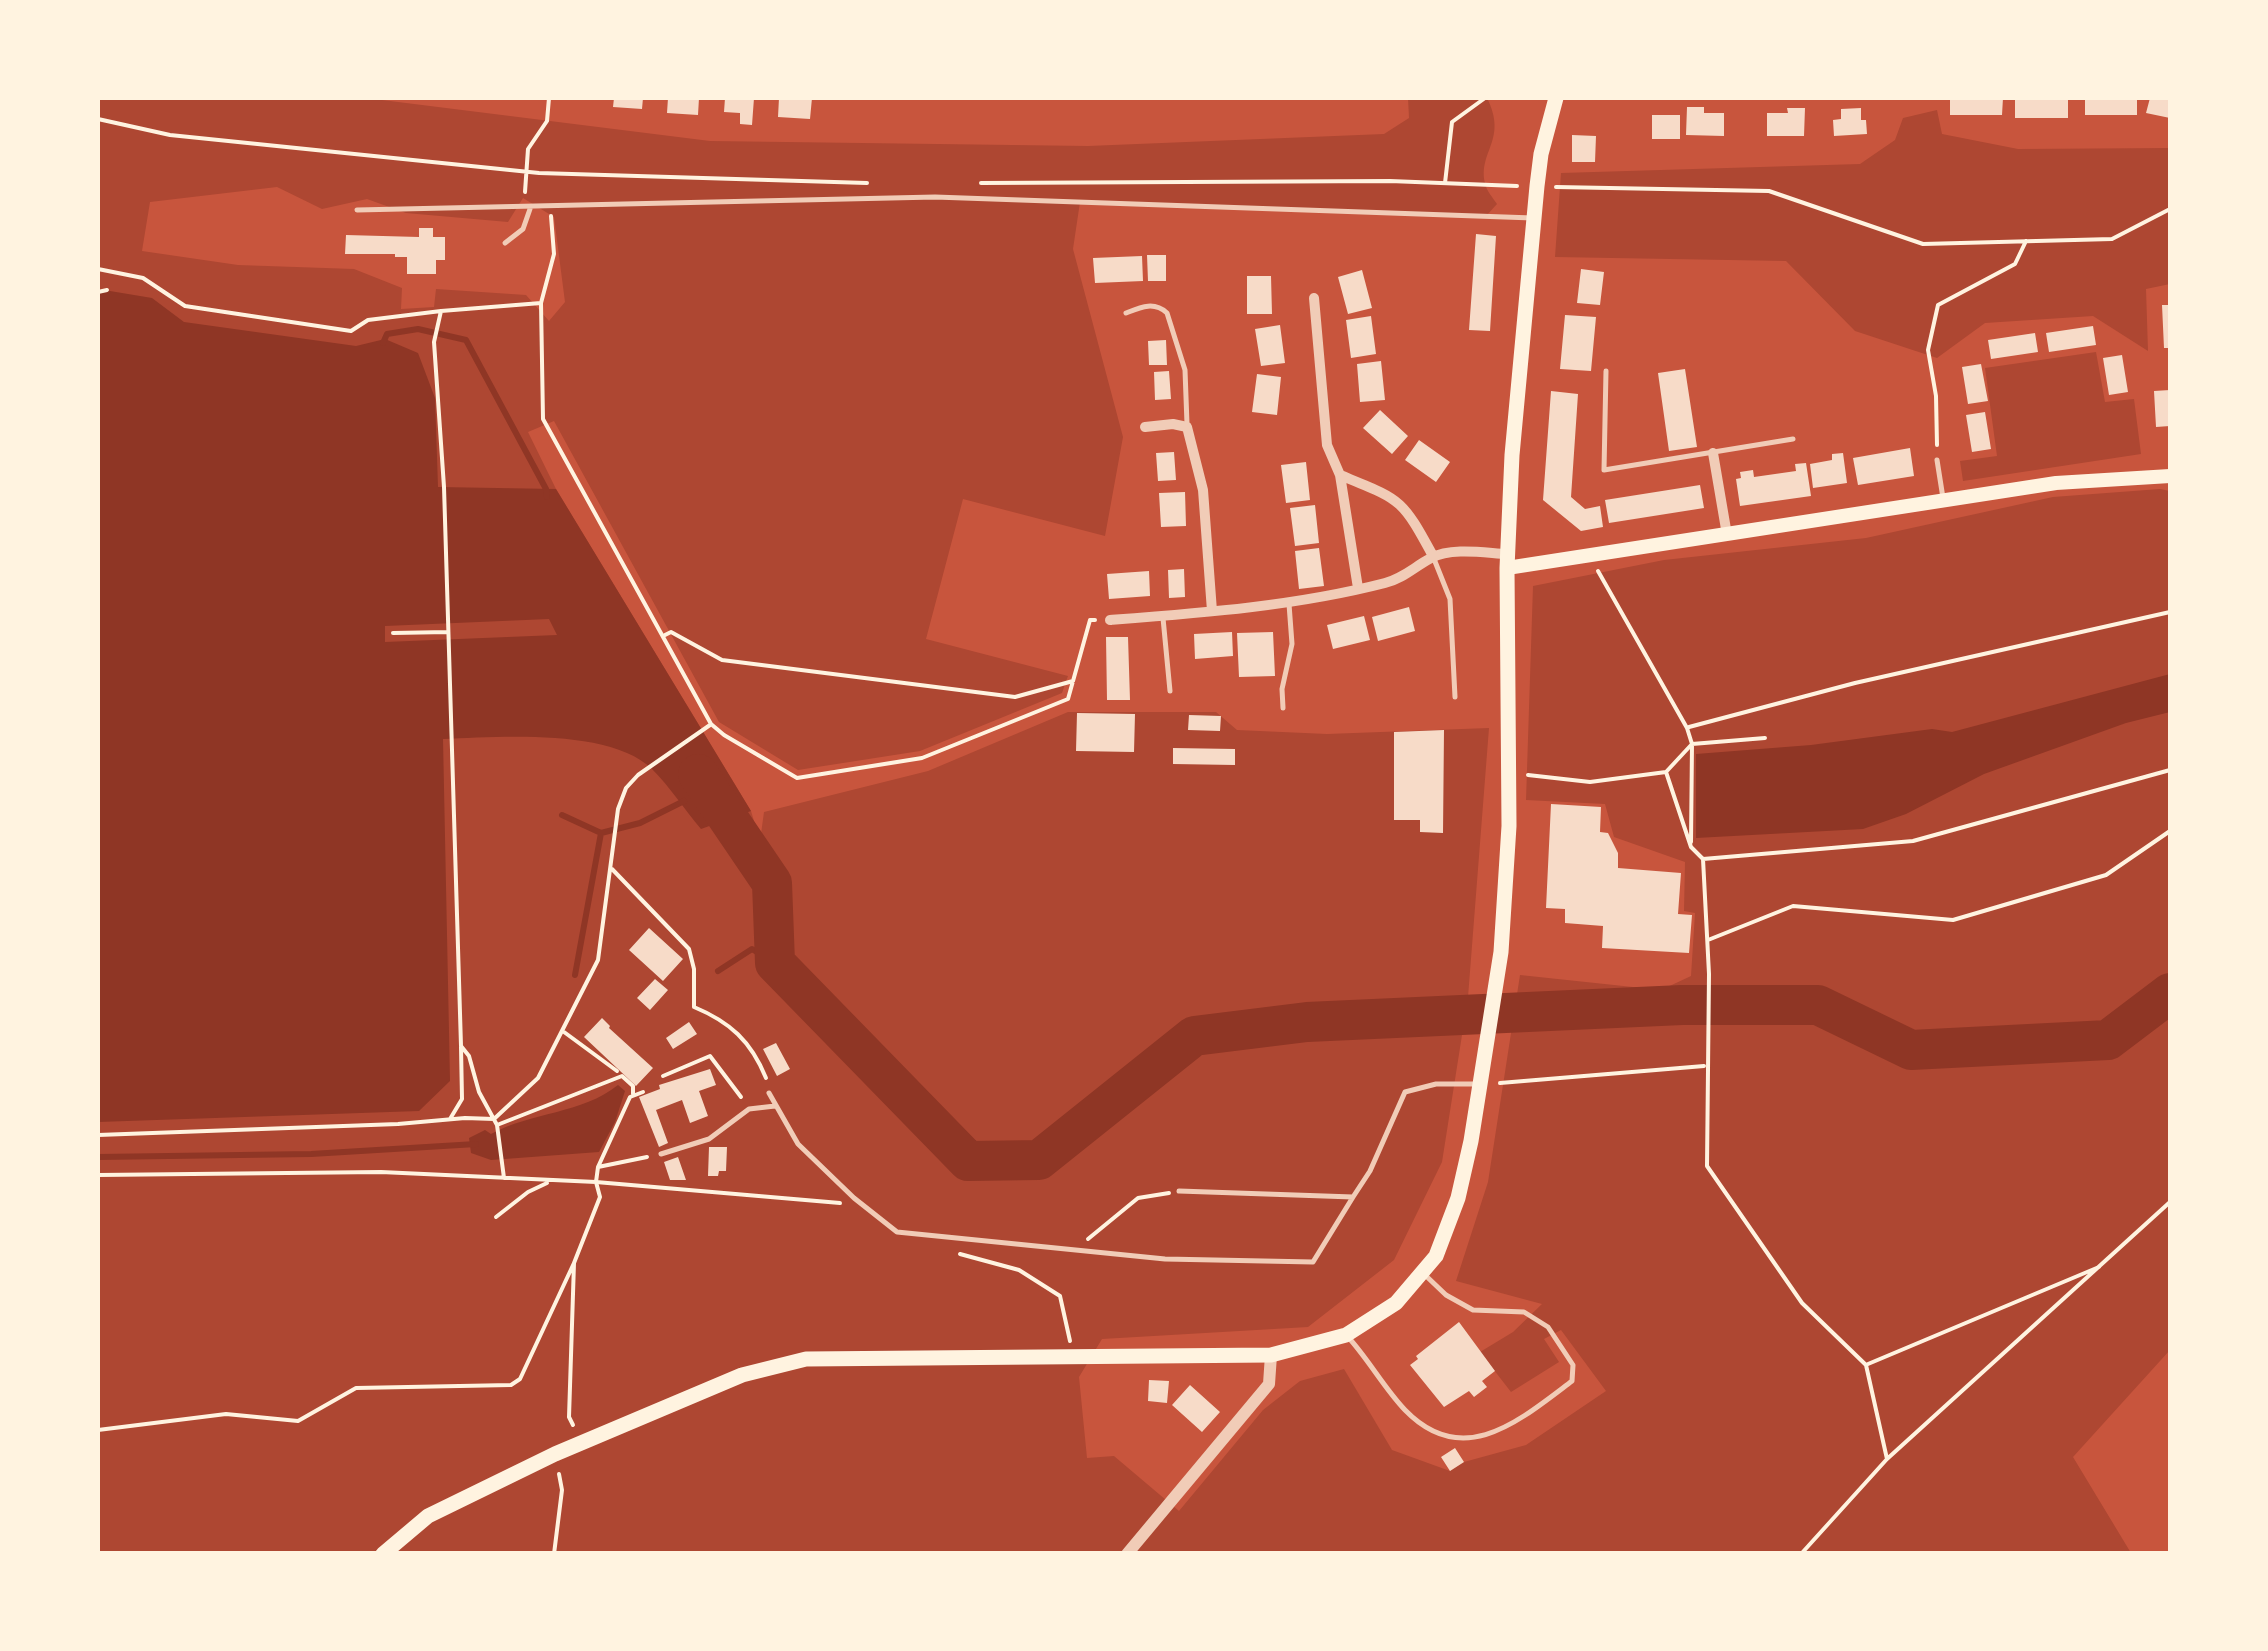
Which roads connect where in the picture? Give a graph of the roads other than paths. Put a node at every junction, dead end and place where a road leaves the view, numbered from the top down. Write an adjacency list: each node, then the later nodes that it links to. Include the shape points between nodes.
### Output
1 (1556, 98): 4 (highway)
2 (530, 209): 3 (lane); 4 (lane, via 935,197); 5 (lane, via 523,228)
3 (356, 210)
4 (1534, 218): 19 (highway)
5 (505, 243)
6 (1314, 298): 14 (street, via 1327,446)
7 (1126, 313): 10 (lane, via 1144,306 1167,313 1185,370)
8 (1606, 371): 12 (lane, via 1604,470)
9 (1145, 427): 10 (street)
10 (1187, 427): 22 (street, via 1203,490)
11 (1793, 440): 12 (lane)
12 (1713, 453): 17 (street)
13 (1937, 460): 16 (lane)
14 (1340, 475): 18 (street, via 1387,492 1404,506); 20 (street)
15 (2170, 476): 16 (main road, via 2056,483)
16 (1944, 501): 17 (main road)
17 (1727, 535): 19 (main road)
18 (1433, 556): 19 (street); 20 (street, via 1409,576); 26 (lane, via 1450,600)
19 (1507, 561): 28 (highway, via 1509,826 1501,952)
20 (1358, 588): 21 (street)
21 (1289, 601): 22 (street); 27 (lane, via 1292,644)
22 (1212, 612): 23 (street)
23 (1162, 615): 24 (street); 25 (lane)
24 (1110, 620)
25 (1170, 691)
26 (1455, 697)
27 (1283, 708)
28 (1480, 1084): 33 (lane, via 1405,1092); 34 (highway, via 1458,1198)
29 (768, 1093): 30 (lane)
30 (776, 1106): 31 (lane, via 749,1109 709,1139); 33 (lane, via 798,1144 897,1232 1165,1259 1312,1262)
31 (661, 1154)
32 (1179, 1191): 33 (lane)
33 (1353, 1197)
34 (1423, 1274): 35 (highway, via 1396,1303); 35 (lane, via 1473,1310 1524,1312 1548,1327 1573,1365 1572,1381 1496,1433 1448,1439 1402,1408)
35 (1346, 1335): 36 (highway)
36 (1271, 1355): 37 (highway, via 806,1359 742,1375 580,1442 428,1516); 38 (street, via 1268,1384)
37 (383, 1554)
38 (1127, 1554)

